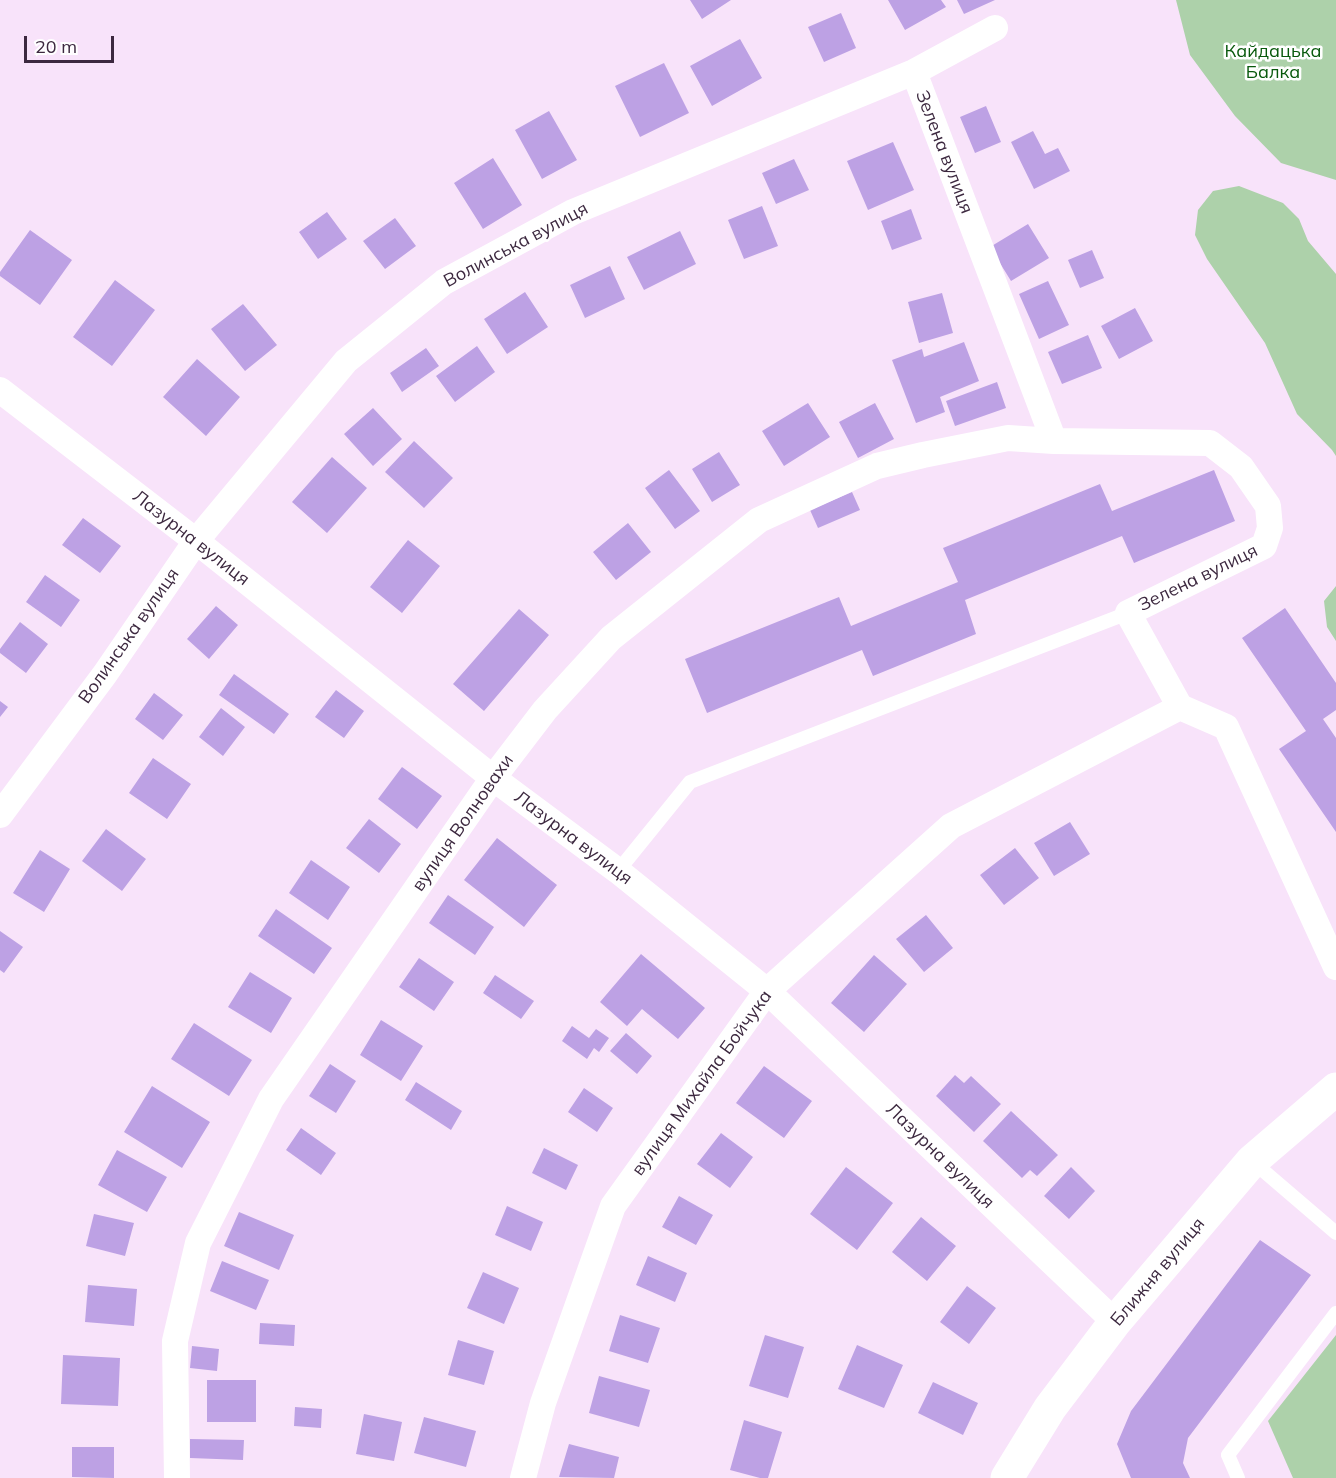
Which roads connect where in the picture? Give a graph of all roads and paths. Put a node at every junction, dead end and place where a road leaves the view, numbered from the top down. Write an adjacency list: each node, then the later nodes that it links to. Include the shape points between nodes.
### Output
1 (995, 28): 2 (street, Волинська вулиця)
2 (914, 72): 4 (street, Зелена вулиця); 5 (street, Волинська вулиця, via 573,212 444,282 346,361)
3 (0, 390): 5 (street, Лазурна вулиця)
4 (1054, 441): 6 (street, Зелена вулиця, via 1210,443 1241,467 1268,506 1270,528 1264,546); 8 (street, вулиця Волновахи, via 1008,438 877,466 759,520 611,638 545,710)
5 (196, 541): 8 (street, Лазурна вулиця); 9 (street, Волинська вулиця, via 105,674)
6 (1128, 613): 7 (street, Зелена вулиця); 10 (lane, via 690,782)
7 (1180, 707): 11 (street, via 1226,727); 12 (street, вулиця Михайла Бойчука, via 951,826)
8 (493, 778): 10 (street, Лазурна вулиця); 18 (street, вулиця Волновахи, via 271,1099 198,1243 175,1341)
9 (0, 815)
10 (618, 872): 12 (street, Лазурна вулиця)
11 (1336, 967)
12 (766, 991): 17 (street, Лазурна вулиця); 19 (street, вулиця Михайла Бойчука, via 613,1206 543,1403)
13 (1336, 1089): 14 (street, Ближня вулиця)
14 (1252, 1161): 15 (lane); 17 (street, Ближня вулиця)
15 (1336, 1233)
16 (1336, 1314): 21 (lane, via 1228,1455)
17 (1115, 1322): 20 (street, Ближня вулиця, via 1050,1408)
18 (177, 1478)
19 (522, 1478)
20 (1007, 1478)
21 (1238, 1478)

